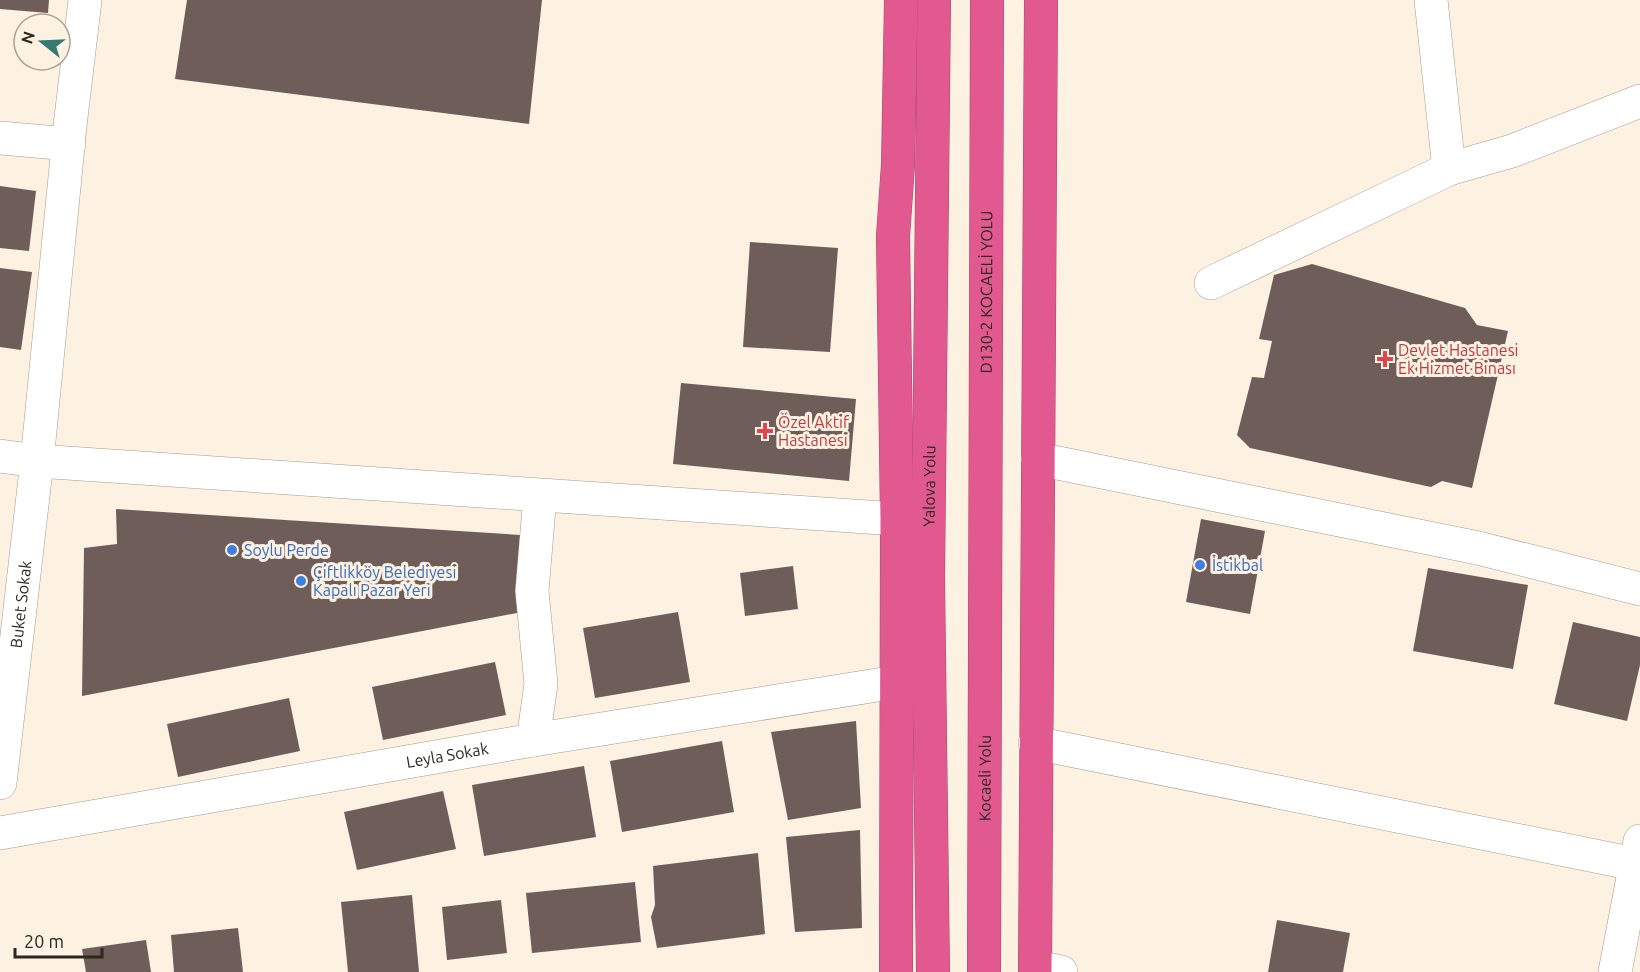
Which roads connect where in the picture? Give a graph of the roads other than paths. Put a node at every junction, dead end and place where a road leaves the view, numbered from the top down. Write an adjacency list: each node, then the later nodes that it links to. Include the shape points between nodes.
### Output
1 (85, 0): 9 (street, Buket Sokak)
2 (901, 0): 16 (highway, via 893,236)
3 (934, 0): 27 (highway, Yalova Yolu, via 928,579)
4 (987, 0): 17 (highway, D130-2 KOCAELİ YOLU)
5 (1041, 0): 13 (highway)
6 (1431, 0): 10 (street)
7 (1640, 101): 10 (street, via 1512,151)
8 (0, 138): 9 (street)
9 (69, 144): 14 (street, Buket Sokak)
10 (1449, 169): 11 (street)
11 (1211, 283)
12 (0, 456): 14 (street)
13 (1038, 459): 18 (street, via 1478,548); 21 (highway)
14 (37, 461): 15 (street); 22 (street, Buket Sokak)
15 (540, 496): 16 (street); 20 (street, via 532,591 541,684)
16 (897, 519): 19 (highway)
17 (986, 584): 28 (highway, Kocaeli̇ Yolu)
18 (1640, 589)
19 (896, 682): 20 (street, Leyla Sokak); 26 (highway)
20 (533, 740): 23 (street, Leyla Sokak)
21 (1035, 743): 24 (street); 25 (highway)
22 (0, 783)
23 (0, 833)
24 (1638, 857): 29 (street)
25 (1044, 970)
26 (896, 972)
27 (933, 972)
28 (984, 972)
29 (1615, 972)

